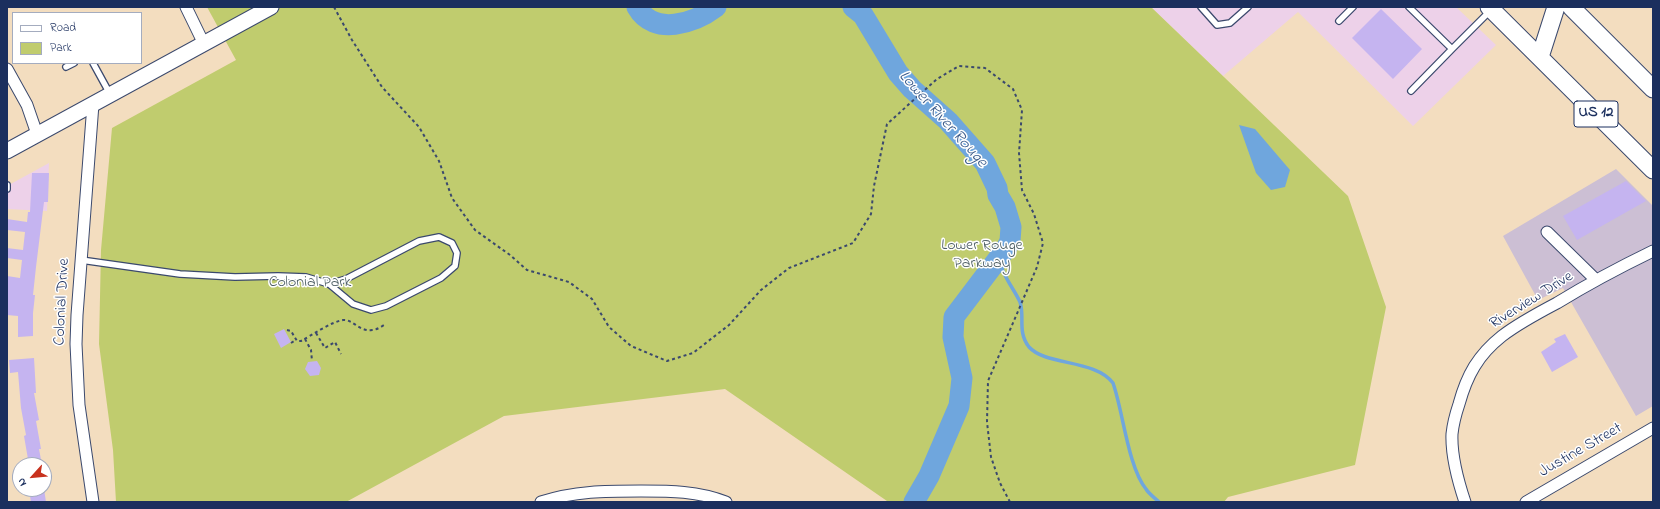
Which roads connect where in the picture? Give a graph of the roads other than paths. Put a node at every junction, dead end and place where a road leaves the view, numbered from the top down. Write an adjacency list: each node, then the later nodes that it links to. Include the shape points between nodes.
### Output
1 (186, 7): 11 (street)
2 (271, 7): 11 (main road)
3 (1201, 7): 7 (lane, via 1217,25 1230,23)
4 (1353, 7): 10 (lane)
5 (1409, 7): 12 (lane)
6 (1556, 7): 13 (main road)
7 (1246, 8)
8 (1490, 8): 12 (lane); 13 (main road, US 12)
9 (1577, 11): 18 (main road)
10 (1339, 21)
11 (204, 44): 20 (main road)
12 (1452, 49): 19 (lane)
13 (1540, 57): 24 (main road, US 12)
14 (72, 64): 16 (lane)
15 (94, 64): 20 (lane)
16 (66, 67)
17 (7, 69): 22 (street, via 27,105)
18 (1653, 89)
19 (1411, 91)
20 (110, 94): 21 (main road)
21 (93, 104): 22 (main road); 29 (street, Colonial Drive)
22 (37, 134): 23 (main road)
23 (7, 151)
24 (1653, 170)
25 (7, 185): 26 (lane)
26 (7, 189)
27 (1547, 232): 30 (street)
28 (1653, 251): 30 (street, Riverview Drive)
29 (81, 260): 31 (lane, via 180,274 306,277); 34 (street, Colonial Drive, via 77,315 77,373)
30 (1596, 280): 38 (street, Riverview Drive, via 1501,337 1474,366 1465,382 1452,433 1454,463)
31 (329, 284): 31 (lane, via 353,304 371,310 386,306 441,278 454,266 457,253 452,243 439,237 419,241 346,279)
32 (1653, 428): 39 (street, Justine Street)
33 (626, 491): 35 (street, via 577,492); 36 (street); 37 (street, via 690,492)
34 (93, 502)
35 (541, 502)
36 (623, 502)
37 (726, 502)
38 (1465, 502)
39 (1526, 502)

